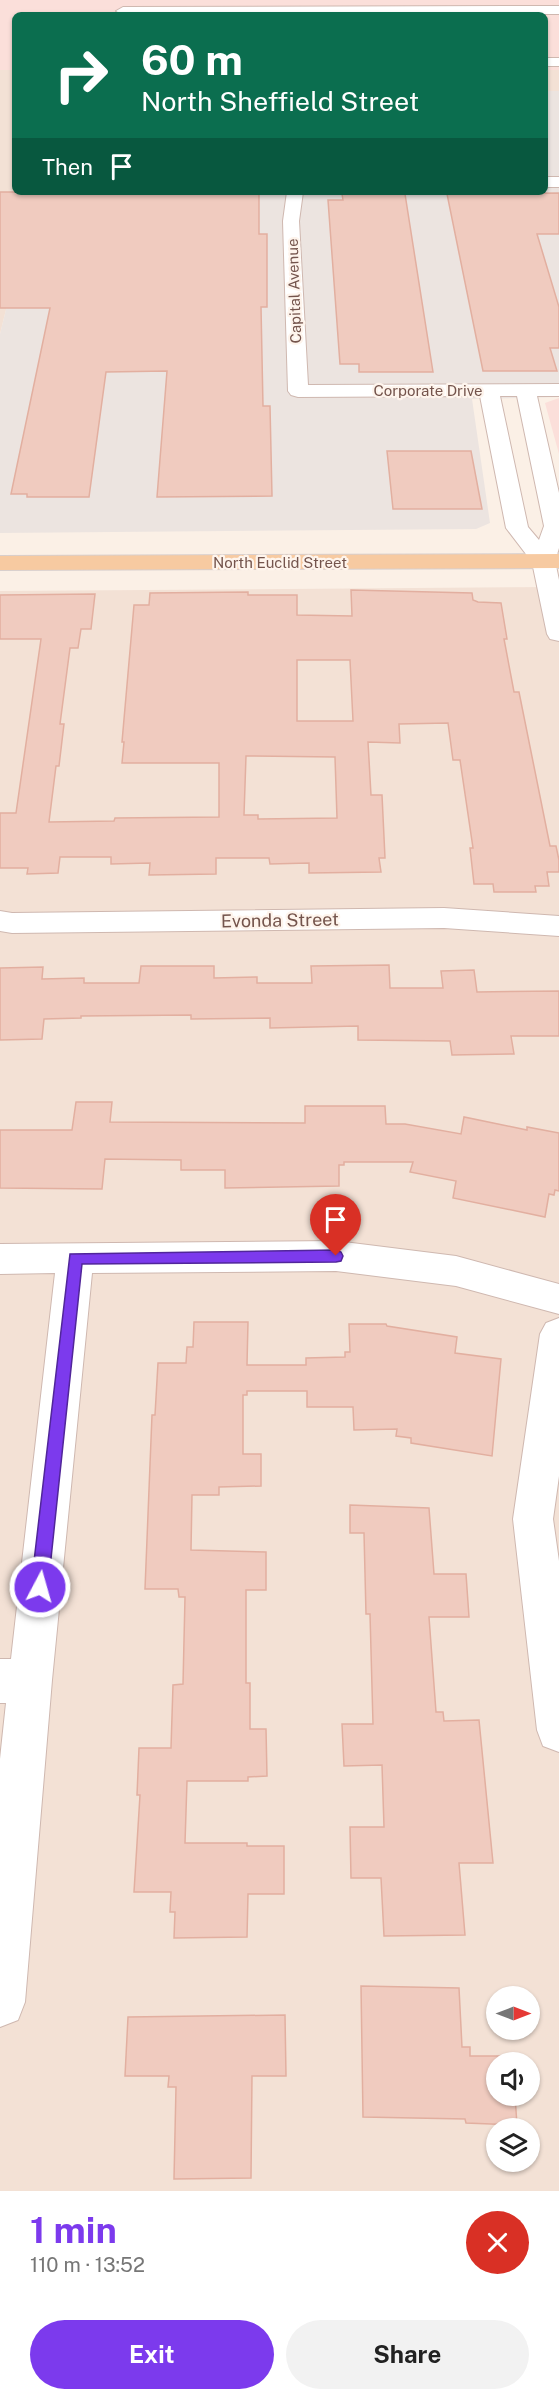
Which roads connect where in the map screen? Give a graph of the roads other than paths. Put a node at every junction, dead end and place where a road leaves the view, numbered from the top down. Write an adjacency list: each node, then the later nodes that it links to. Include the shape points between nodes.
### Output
1 (123, 9): 2 (street)
2 (559, 10)
3 (295, 195): 7 (street, Capital Avenue, via 291,221)
4 (489, 390): 5 (street, Corporate Drive); 7 (street, Corporate Drive); 8 (street, via 517,528)
5 (526, 390): 6 (street, Corporate Drive); 8 (street, via 555,526)
6 (559, 390)
7 (298, 391)
8 (551, 561): 9 (main road, North Euclid Street); 10 (street)
9 (0, 564)
10 (559, 634)
11 (0, 921): 12 (street, Evonda Street, via 444,918)
12 (559, 926)
13 (75, 1258): 14 (street); 15 (street, via 336,1256 456,1271); 17 (street)
14 (0, 1259)
15 (559, 1299)
16 (559, 1334): 18 (street, via 533,1519)
17 (15, 1681): 19 (street)
18 (559, 1730)
19 (0, 2002)

